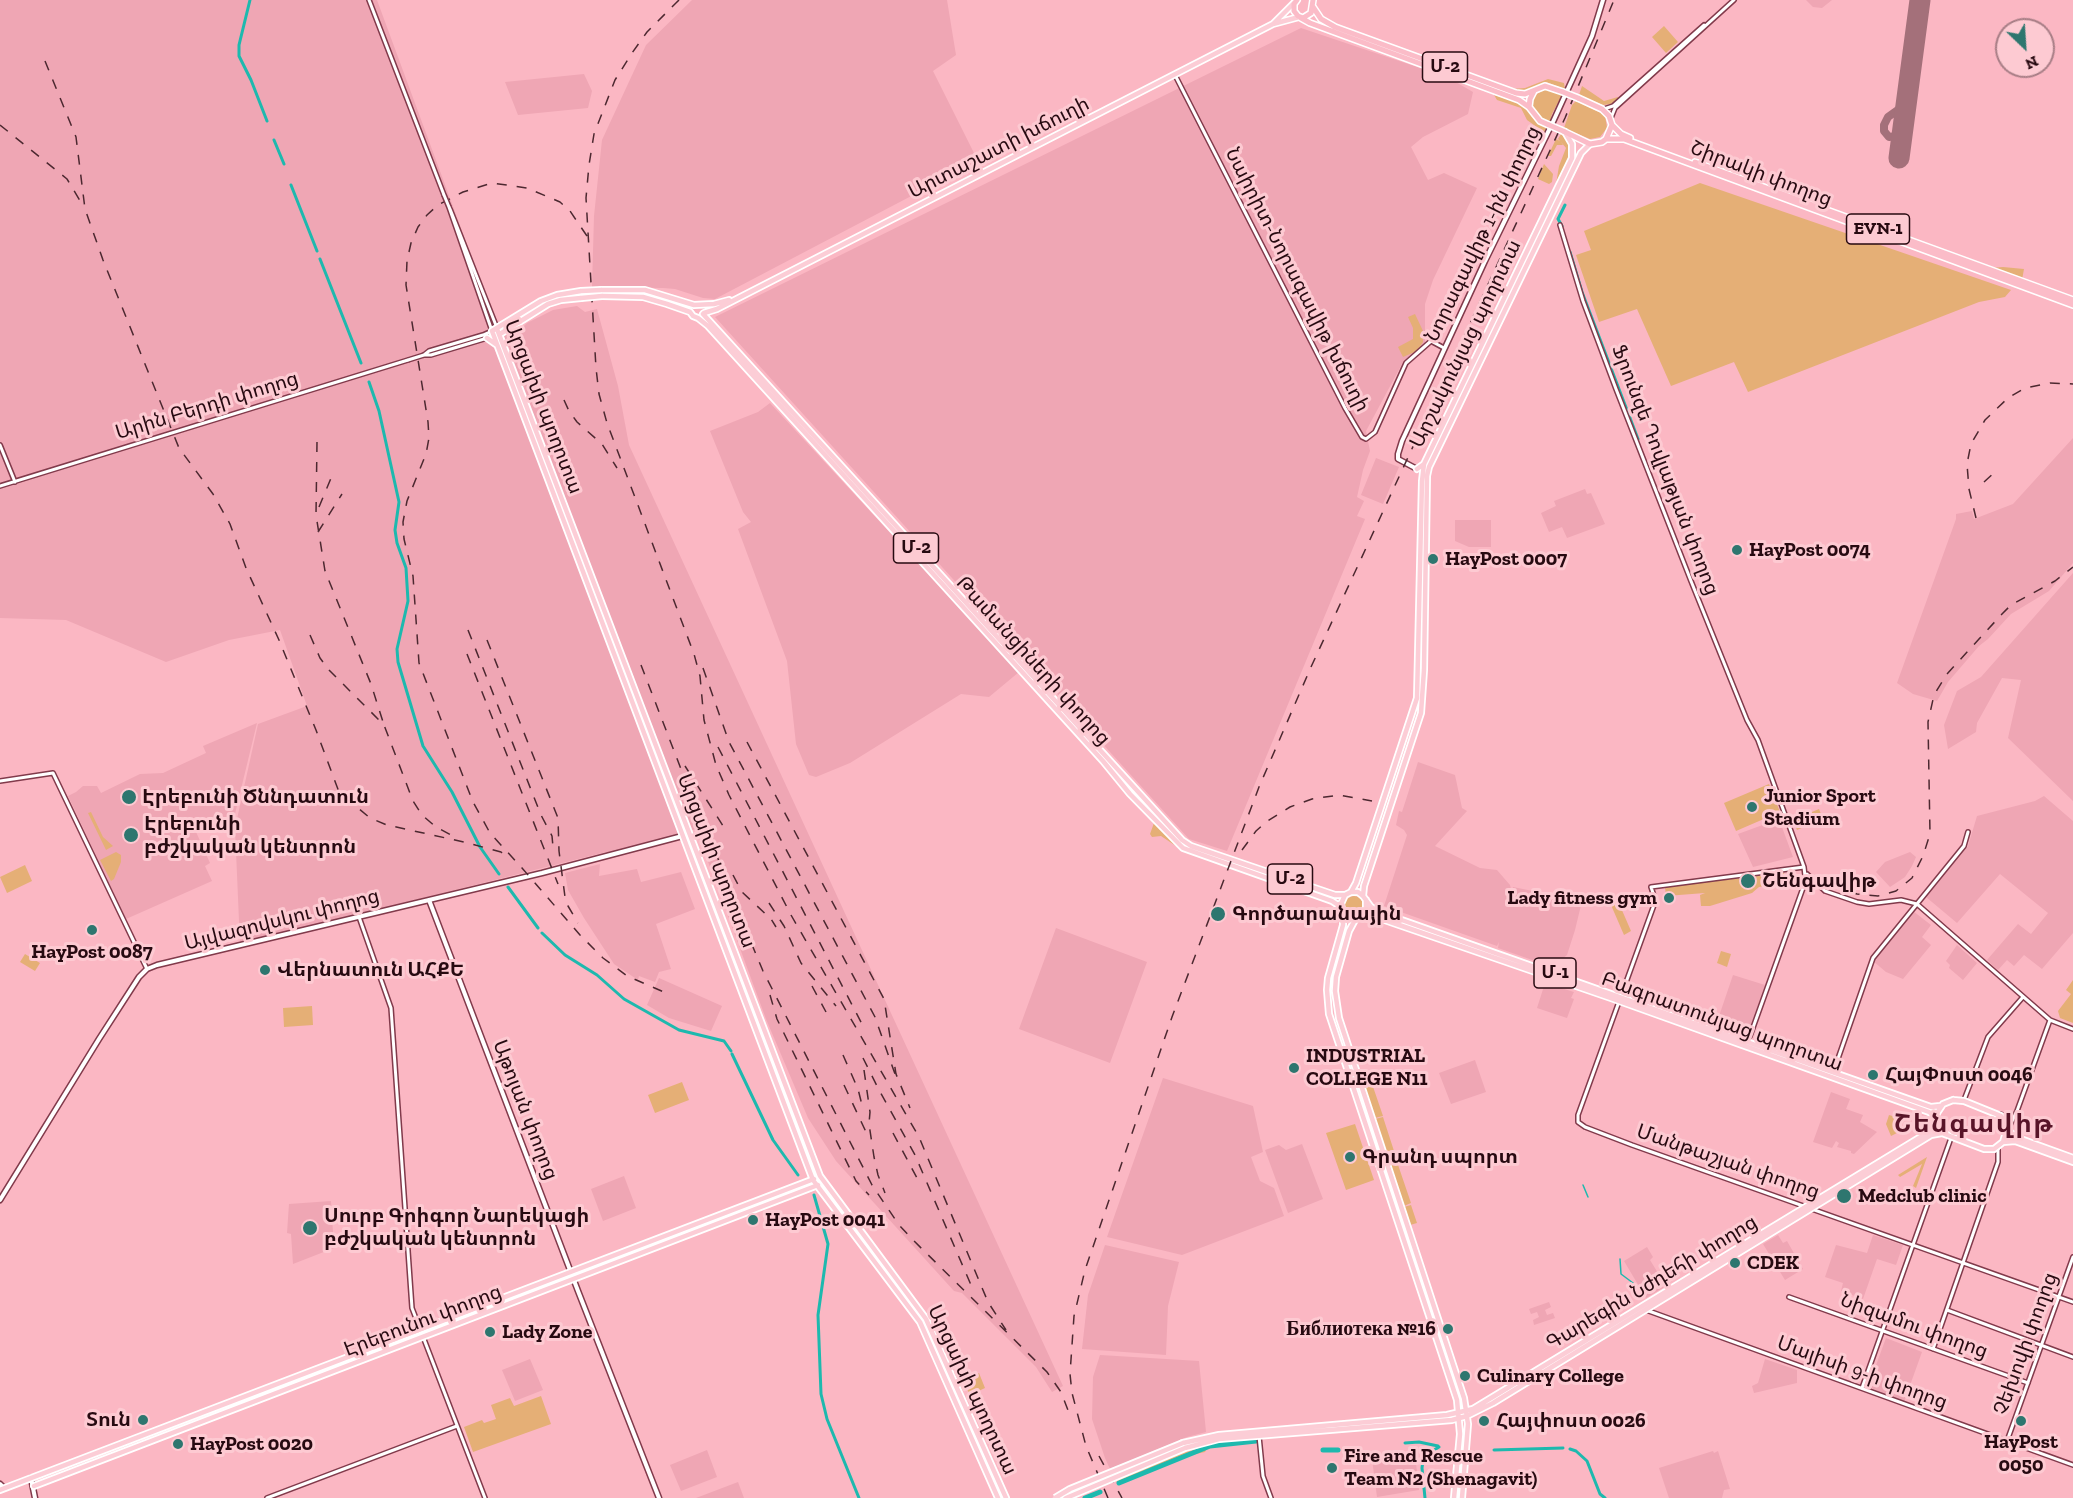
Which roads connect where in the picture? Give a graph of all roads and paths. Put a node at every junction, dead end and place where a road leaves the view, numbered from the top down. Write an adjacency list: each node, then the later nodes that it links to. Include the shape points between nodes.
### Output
1 (369, 0): 26 (street, Արցախի պողոտա, bridge)
2 (1603, 0): 30 (main road, Նորագավիթ 1-ին փողոց, via 1592,36)
3 (1732, 0): 6 (street)
4 (1296, 2): 7 (highway, Արտաշատի խճուղի / Մ-2, via 1294,11); 8 (main road, Արտաշատի խճուղի / Մ-2)
5 (1312, 3): 7 (highway, Արտաշատի խճուղի / Մ-2, via 1309,16); 10 (highway, Շիրակի փողոց / Մ-2, via 1323,21 1335,27 1516,93)
6 (1715, 16): 12 (street, via 1613,106); 13 (street, via 1615,108)
7 (1300, 17): 8 (main road, Արտաշատի խճուղի / Մ-2); 11 (highway, Մ-2, via 1488,87)
8 (1273, 24): 9 (main road, Արտաշատի խճուղի / Մ-2)
9 (1174, 75): 18 (main road, Արտաշատի խճուղի / Մ-2); 30 (street, Նաիրիտ-Նորագավիթ խճուղի, via 1362,437 1375,432 1406,363 1431,341)
10 (1534, 91): 11 (highway); 12 (highway, Շիրակի փողոց / Մ-2, bridge, via 1545,86)
11 (1529, 107): 14 (highway, Մ-2, bridge, via 1534,116)
12 (1602, 109): 13 (highway, Շիրակի փողոց / Մ-2)
13 (1612, 123): 15 (highway); 19 (highway, Շիրակի փողոց / EVN-1, via 1625,136)
14 (1564, 132): 16 (highway, Մ-2); 33 (main road, Արշակունյաց պողոտա, via 1572,144 1572,158)
15 (1606, 139): 16 (highway, Շիրակի փողոց); 20 (highway, Շիրակի փողոց / EVN-1, via 1624,139)
16 (1590, 144): 36 (main road, Արշակունյաց պողոտա, via 1576,163)
17 (1560, 225): 50 (street, Ֆրունզե Դովլաթյան փողոց, via 1612,378)
18 (738, 297): 22 (main road, Արտաշատի խճուղի / Մ-2); 24 (main road, Արտաշատի խճուղի / Մ-2)
19 (2073, 300)
20 (2073, 304)
21 (694, 305): 22 (main road, Մ-2); 23 (main road); 26 (main road, Արին Բերդի փողոց, bridge, via 645,290 581,291 541,301)
22 (701, 305): 24 (main road, Թամանցիների փողոց / Մ-2)
23 (690, 312): 24 (main road, Թամանցիների փողոց / Մ-2, via 693,316); 25 (main road, Արին Բերդի փողոց, bridge, via 643,297 581,297 548,304)
24 (702, 315): 53 (main road, Թամանցիների փողոց / Մ-2, via 1182,840 1335,895); 57 (main road, Թամանցիների փողոց / Մ-2, via 1130,794 1183,848 1332,901)
25 (508, 328): 26 (main road, Արին Բերդի փողոց); 28 (main road)
26 (496, 332): 27 (street, Արին Բերդի փողոց); 28 (main road, Արցախի պողոտա); 29 (main road, Արցախի պողոտա); 31 (street, Արին Բերդի փողոց)
27 (487, 338): 29 (main road); 31 (street, Արին Բերդի փողոց)
28 (504, 344): 48 (main road, Արցախի պողոտա)
29 (498, 348): 49 (main road, Արցախի պողոտա)
30 (1445, 348): 34 (main road, Նորագավիթ 1-ին փողոց, via 1398,454 1399,461)
31 (424, 355): 38 (street, Արին Բերդի փողոց, bridge)
32 (0, 446): 38 (street)
33 (1425, 464): 34 (main road); 35 (main road, Արշակունյաց պողոտա)
34 (1417, 469): 35 (main road); 37 (main road)
35 (1423, 471): 36 (main road); 37 (main road, Արշակունյաց պողոտա)
36 (1427, 476): 41 (main road, Արշակունյաց պողոտա)
37 (1422, 481): 40 (main road, Արշակունյաց պողոտա, via 1419,678)
38 (15, 482): 39 (street, Արին Բերդի փողոց)
39 (0, 486)
40 (1414, 710): 41 (main road); 42 (main road, Արշակունյաց պողոտա)
41 (1420, 713): 43 (main road, Արշակունյաց պողոտա)
42 (1400, 748): 43 (main road, via 1406,746); 45 (main road, Արշակունյաց պողոտա)
43 (1408, 750): 46 (main road, Արշակունյաց պողոտա)
44 (0, 781): 60 (street, via 52,773)
45 (1374, 826): 46 (main road); 52 (main road, Արշակունյաց պողոտա)
46 (1383, 829): 54 (main road, Արշակունյաց պողոտա, via 1364,886)
47 (1968, 832): 56 (street, via 1964,846)
48 (690, 834): 49 (main road, Այվազովսկու փողոց); 86 (main road, Արցախի պողոտա)
49 (684, 837): 55 (main road, Այվազովսկու փողոց); 88 (main road, Արցախի պողոտա)
50 (1804, 867): 51 (street, Ֆրունզե Դովլաթյան փողոց); 64 (street, via 1651,886 1654,905)
51 (1805, 873): 56 (street, via 1826,891 1844,898 1869,904 1901,900); 67 (street, via 1750,1036)
52 (1351, 892): 53 (main road); 54 (main road)
53 (1345, 895): 57 (main road)
54 (1365, 898): 59 (main road, via 1366,908); 64 (main road, Բագրատունյաց պողոտա / Մ-1, via 1379,912)
55 (429, 900): 58 (main road, Այվազովսկու փողոց); 99 (main road, Աթոյան փողոց)
56 (1917, 904): 63 (street); 70 (street, via 1873,958)
57 (1342, 909): 59 (main road, via 1349,917); 61 (main road, via 1343,925)
58 (359, 916): 60 (main road, Այվազովսկու փողոց); 112 (street, via 391,1008 412,1308)
59 (1357, 917): 62 (main road, via 1339,964); 64 (main road, Բագրատունյաց պողոտա / Մ-1, via 1377,917)
60 (147, 969): 92 (main road)
61 (1327, 990): 62 (main road); 69 (main road, via 1329,1014)
62 (1335, 991): 68 (main road)
63 (2023, 997): 65 (street); 71 (street, via 1988,1037)
64 (1620, 999): 67 (main road, Բագրատունյաց պողոտա / Մ-1); 93 (street, Մանթաշյան փողոց, via 1578,1122 1632,1145)
65 (2050, 1020): 66 (street); 75 (street)
66 (2073, 1029)
67 (1744, 1043): 70 (main road, Բագրատունյաց պողոտա / Մ-1); 74 (main road, Բագրատունյաց պողոտա / Մ-1)
68 (1348, 1048): 69 (main road); 87 (main road)
69 (1341, 1050): 89 (main road)
70 (1833, 1073): 72 (main road, Բագրատունյաց պողոտա / Մ-1, via 1931,1107)
71 (1964, 1101): 72 (main road, via 1953,1100); 73 (main road)
72 (1940, 1106): 74 (main road)
73 (1998, 1113): 75 (street); 77 (main road)
74 (1936, 1117): 76 (main road)
75 (2013, 1118): 77 (street)
76 (1937, 1124): 78 (main road); 93 (main road, Գարեգին Նժդեհի փողոց)
77 (2007, 1128): 80 (main road); 84 (main road, via 2018,1138)
78 (1942, 1133): 79 (main road); 93 (main road, Գարեգին Նժդեհի փողոց)
79 (1951, 1138): 82 (main road); 94 (street)
80 (2003, 1142): 81 (main road); 85 (main road, via 2015,1141)
81 (1998, 1147): 82 (main road); 83 (street)
82 (1990, 1149): 83 (street)
83 (1999, 1156): 97 (street)
84 (2073, 1158)
85 (2073, 1162)
86 (819, 1176): 88 (main road, Էրեբունու փողոց); 90 (main road, Արցախի պողոտա)
87 (1392, 1179): 89 (main road); 108 (main road)
88 (813, 1180): 91 (main road, Արցախի պողոտա); 99 (main road, Էրեբունու փողոց)
89 (1384, 1181): 109 (main road)
90 (823, 1183): 91 (main road, Էրեբունու փողոց); 96 (main road, Արցախի պողոտա)
91 (816, 1186): 98 (main road, Արցախի պողոտա); 100 (main road, Էրեբունու փողոց)
92 (0, 1200)
93 (1810, 1207): 94 (street, Մանթաշյան փողոց); 104 (main road, Գարեգին Նժդեհի փողոց)
94 (1913, 1244): 97 (street, Մանթաշյան փողոց); 113 (street)
95 (2073, 1257): 102 (street, Չեխովի փողոց)
96 (884, 1262): 98 (main road); 106 (main road, Արցախի պողոտա)
97 (1963, 1262): 102 (street, Մանթաշյան փողոց); 105 (street)
98 (878, 1267): 107 (main road, Արցախի պողոտա)
99 (571, 1272): 100 (main road, Աթոյան փողոց); 112 (main road, Էրեբունու փողոց)
100 (573, 1279): 114 (main road, Էրեբունու փողոց); 135 (main road, Աթոյան փողոց)
101 (1789, 1297): 113 (street, Նիզամու փողոց)
102 (2059, 1297): 103 (street, Մանթաշյան փողոց); 115 (street, Չեխովի փողոց)
103 (2073, 1302)
104 (1644, 1308): 119 (street, Մայիսի 9-ի փողոց); 120 (main road, Գարեգին Նժդեհի փողոց, via 1493,1403)
105 (1947, 1310): 115 (street); 116 (street)
106 (920, 1311): 107 (main road); 124 (main road, Արցախի պողոտա)
107 (915, 1315): 125 (main road, Արցախի պողոտա)
108 (1437, 1316): 109 (main road, via 1435,1321); 110 (main road)
109 (1430, 1319): 111 (main road)
110 (1440, 1327): 111 (main road); 120 (main road)
111 (1434, 1329): 121 (main road)
112 (420, 1330): 114 (street); 129 (main road, Էրեբունու փողոց)
113 (1882, 1330): 116 (street, Նիզամու փողոց); 119 (street)
114 (423, 1337): 122 (street); 130 (main road, Էրեբունու փողոց)
115 (2042, 1345): 117 (street); 118 (street, Չեխովի փողոց)
116 (1934, 1348): 118 (street, Նիզամու փողոց)
117 (2073, 1357)
118 (2028, 1383): 126 (street, Չեխովի փողոց)
119 (1862, 1388): 126 (street, Մայիսի 9-ի փողոց)
120 (1467, 1414): 121 (main road, Գարեգին Նժդեհի փողոց); 142 (main road)
121 (1460, 1416): 123 (main road, Գարեգին Նժդեհի փողոց); 141 (main road)
122 (457, 1426): 133 (street); 134 (street)
123 (1259, 1433): 127 (main road, Գարեգին Նժդեհի փողոց); 140 (street, via 1263,1476)
124 (977, 1434): 125 (main road); 137 (main road, Արցախի պողոտա)
125 (971, 1438): 136 (main road, Արցախի պողոտա)
126 (2007, 1441): 128 (street, Մայիսի 9-ի փողոց)
127 (1184, 1445): 138 (main road, Գարեգին Նժդեհի փողոց, bridge); 139 (main road, Գարեգին Նժդեհի փողոց, bridge)
128 (2073, 1465)
129 (31, 1478): 130 (main road); 131 (main road, Էրեբունու փողոց)
130 (33, 1486): 132 (main road)
131 (1, 1487)
132 (35, 1498)
133 (267, 1498)
134 (485, 1498)
135 (659, 1498)
136 (998, 1498)
137 (1006, 1498)
138 (1055, 1498)
139 (1066, 1498)
140 (1271, 1498)
141 (1454, 1498)
142 (1462, 1498)

